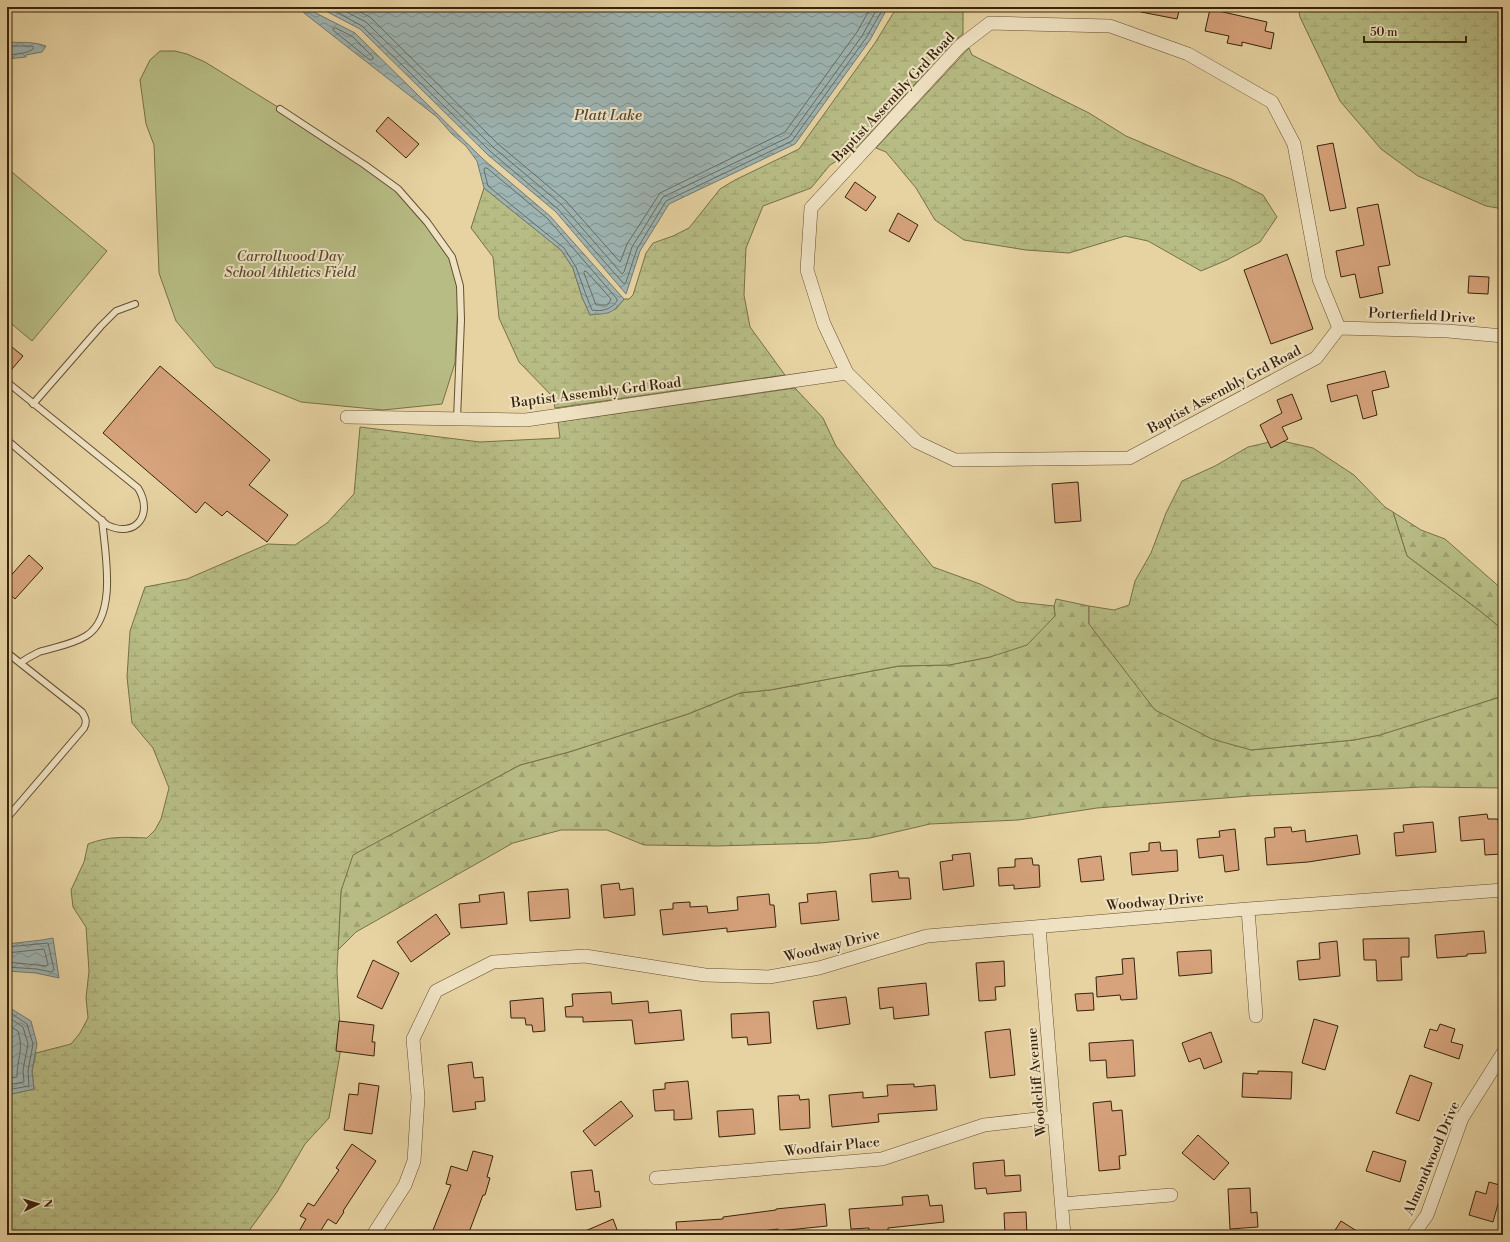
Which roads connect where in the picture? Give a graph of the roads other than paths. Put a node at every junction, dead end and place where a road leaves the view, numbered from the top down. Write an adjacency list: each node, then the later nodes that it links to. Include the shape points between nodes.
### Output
1 (280, 109): 9 (lane, via 398,190 427,222 452,257 460,286)
2 (135, 304): 7 (lane, via 116,311)
3 (1339, 328): 4 (street, Porterfield Drive, via 1448,331); 5 (street, Baptist Assembly Grd Road, via 1316,358 1129,458 955,460 917,442); 5 (street, Baptist Assembly Grd Road, via 1319,278 1294,144 1272,102 1188,54 1110,26 990,23 960,46 811,208 807,270 824,324)
4 (1503, 336)
5 (847, 373): 9 (street, Baptist Assembly Grd Road, via 526,420)
6 (7, 382): 7 (lane)
7 (33, 404): 11 (lane, via 138,488 144,496 145,507 140,522 132,528 115,529)
8 (347, 417): 9 (street, Baptist Assembly Grd Road)
9 (457, 419)
10 (7, 440): 11 (lane)
11 (102, 520): 13 (lane, via 107,597 98,624 87,636 38,653)
12 (7, 655): 13 (lane)
13 (20, 663): 14 (lane, via 82,712 86,724)
14 (7, 818)
15 (1503, 890): 16 (street, Woodway Drive)
16 (1248, 909): 17 (street, Woodway Drive); 18 (street)
17 (1039, 927): 20 (street, Woodcliff Avenue); 24 (street, Woodway Drive, via 928,936 820,968 768,976 705,975 585,956 493,962 436,991 413,1039 418,1097 414,1161 405,1185)
18 (1256, 1016)
19 (1503, 1053): 26 (street, Almondwood Drive, via 1462,1118 1427,1215)
20 (1055, 1117): 21 (street, Woodfair Place, via 984,1124 882,1159); 23 (street, Woodcliff Avenue)
21 (656, 1178)
22 (1171, 1195): 23 (street)
23 (1062, 1204): 25 (street, Woodcliff Avenue)
24 (372, 1235)
25 (1064, 1235)
26 (1413, 1235)

